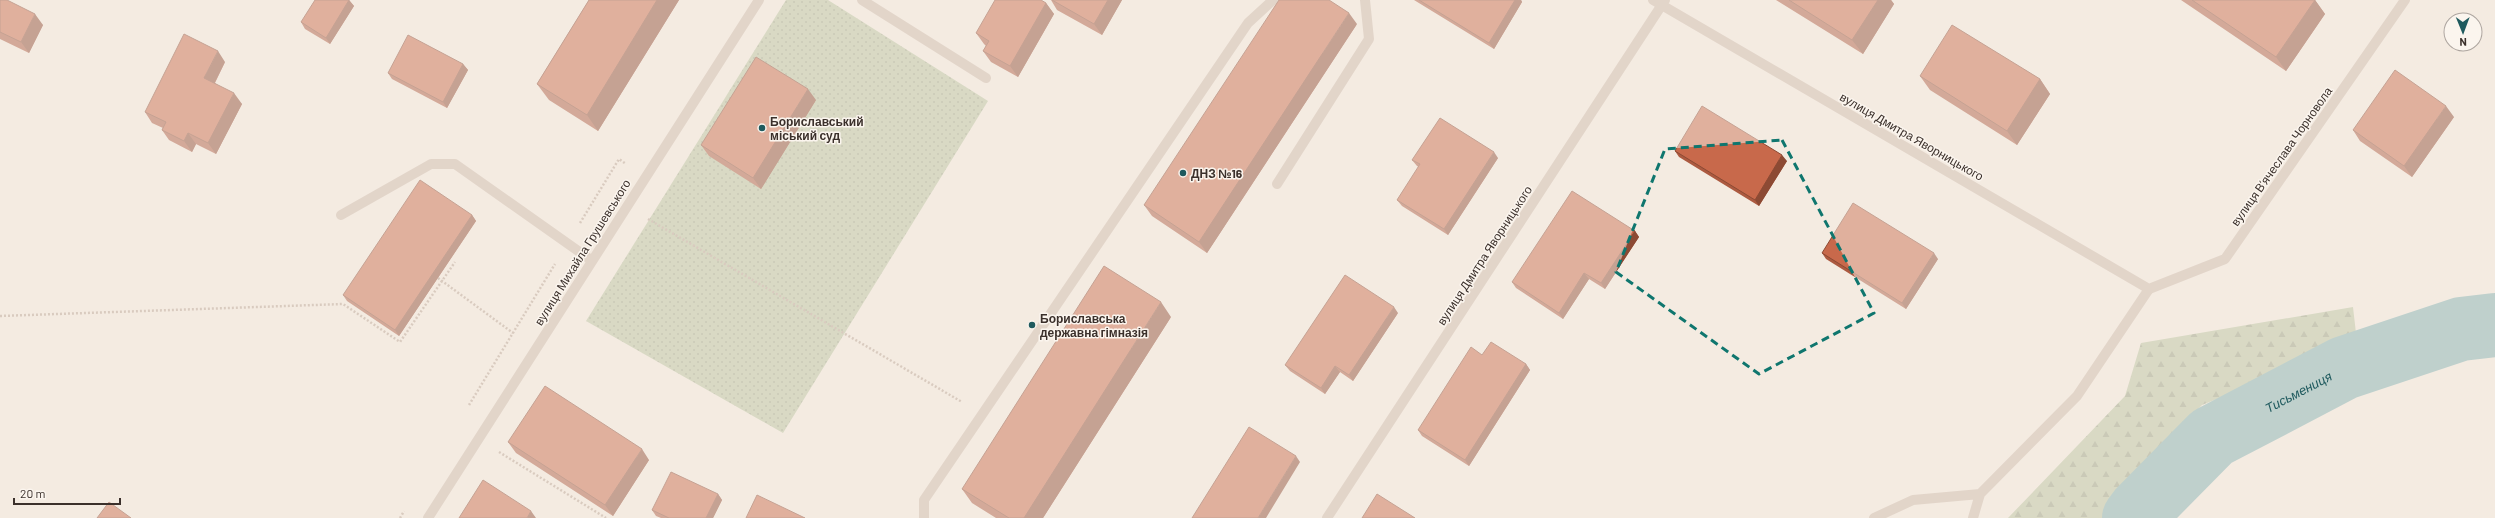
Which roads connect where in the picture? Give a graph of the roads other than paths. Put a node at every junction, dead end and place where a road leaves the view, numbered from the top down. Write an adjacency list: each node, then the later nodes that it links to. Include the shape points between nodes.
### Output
1 (759, 0): 11 (street, вулиця Михайла Грушевського)
2 (862, 0): 8 (street)
3 (1273, 0): 15 (street, via 1248,23 981,413 924,500)
4 (1365, 0): 9 (street, via 1369,39)
5 (1653, 0): 7 (street, вулиця Дмитра Яворницького)
6 (2404, 0): 12 (street, вулиця Вʼячеслава Чорновола, via 2225,259)
7 (1664, 3): 12 (street, вулиця Дмитра Яворницького); 16 (street, вулиця Дмитра Яворницького)
8 (986, 78)
9 (1277, 184)
10 (341, 215): 11 (street, via 431,164 455,164)
11 (591, 260): 14 (street, вулиця Михайла Грушевського)
12 (2149, 289): 13 (street, via 2077,396)
13 (1980, 494): 17 (street, via 1913,500); 18 (street)
14 (428, 518)
15 (924, 518)
16 (1327, 518)
17 (1874, 518)
18 (1973, 518)

